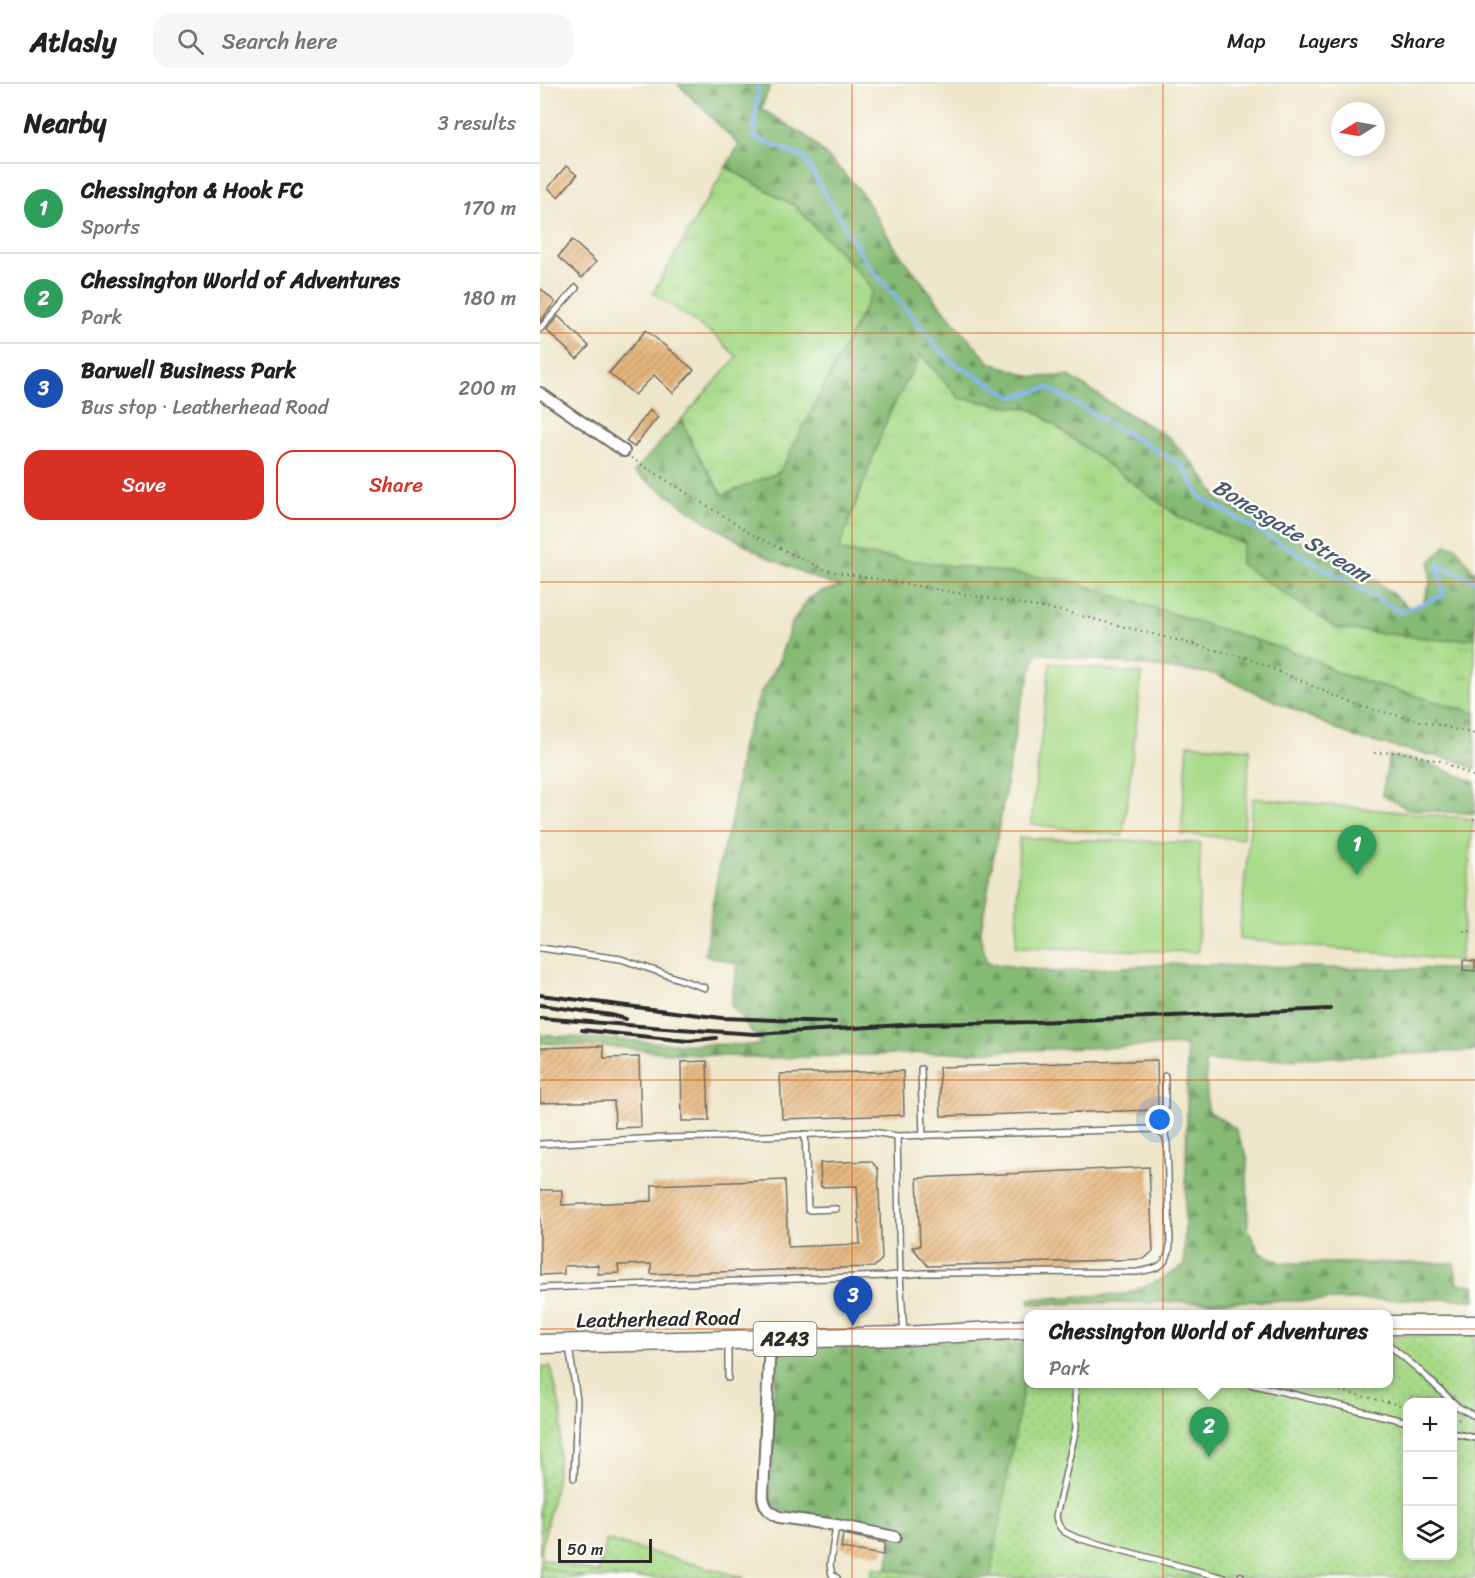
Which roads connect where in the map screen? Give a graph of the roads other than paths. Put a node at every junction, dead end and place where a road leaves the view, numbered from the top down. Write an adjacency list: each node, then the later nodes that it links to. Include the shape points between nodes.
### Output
1 (576, 288): 2 (lane)
2 (540, 329)
3 (540, 393): 4 (street)
4 (624, 451)
5 (540, 948): 6 (lane, via 621,958)
6 (705, 988)
7 (921, 1069): 11 (lane)
8 (1165, 1076): 12 (lane)
9 (805, 1134): 10 (lane, via 872,1132); 13 (lane); 14 (lane, via 808,1210)
10 (897, 1136): 11 (lane); 15 (lane)
11 (923, 1136): 12 (lane, via 1151,1129)
12 (1165, 1136): 15 (lane, via 1170,1245 1166,1261 1158,1267 1137,1272)
13 (540, 1144)
14 (836, 1209)
15 (900, 1275): 16 (lane); 20 (lane)
16 (540, 1288)
17 (1475, 1325): 18 (highway)
18 (1393, 1326)
19 (1024, 1329): 20 (highway, Leatherhead Road / A243)
20 (904, 1336): 21 (highway, Leatherhead Road / A243)
21 (770, 1339): 22 (highway, Leatherhead Road / A243); 34 (street, via 764,1502 771,1514 779,1517)
22 (728, 1340): 24 (highway, Leatherhead Road / A243); 26 (lane)
23 (540, 1344): 24 (highway, Leatherhead Road / A243)
24 (568, 1344): 33 (lane, via 577,1400)
25 (1393, 1347): 29 (lane, via 1458,1407)
26 (728, 1378)
27 (1075, 1388): 36 (lane, via 1076,1428 1057,1524 1061,1531)
28 (1269, 1388): 30 (lane)
29 (1475, 1416)
30 (1403, 1421)
31 (1457, 1434): 32 (lane)
32 (1475, 1438)
33 (574, 1478)
34 (836, 1525): 35 (street); 38 (lane, via 830,1565 831,1575)
35 (895, 1537)
36 (1119, 1550): 37 (lane); 39 (lane)
37 (1133, 1550)
38 (837, 1578)
39 (1224, 1578)

